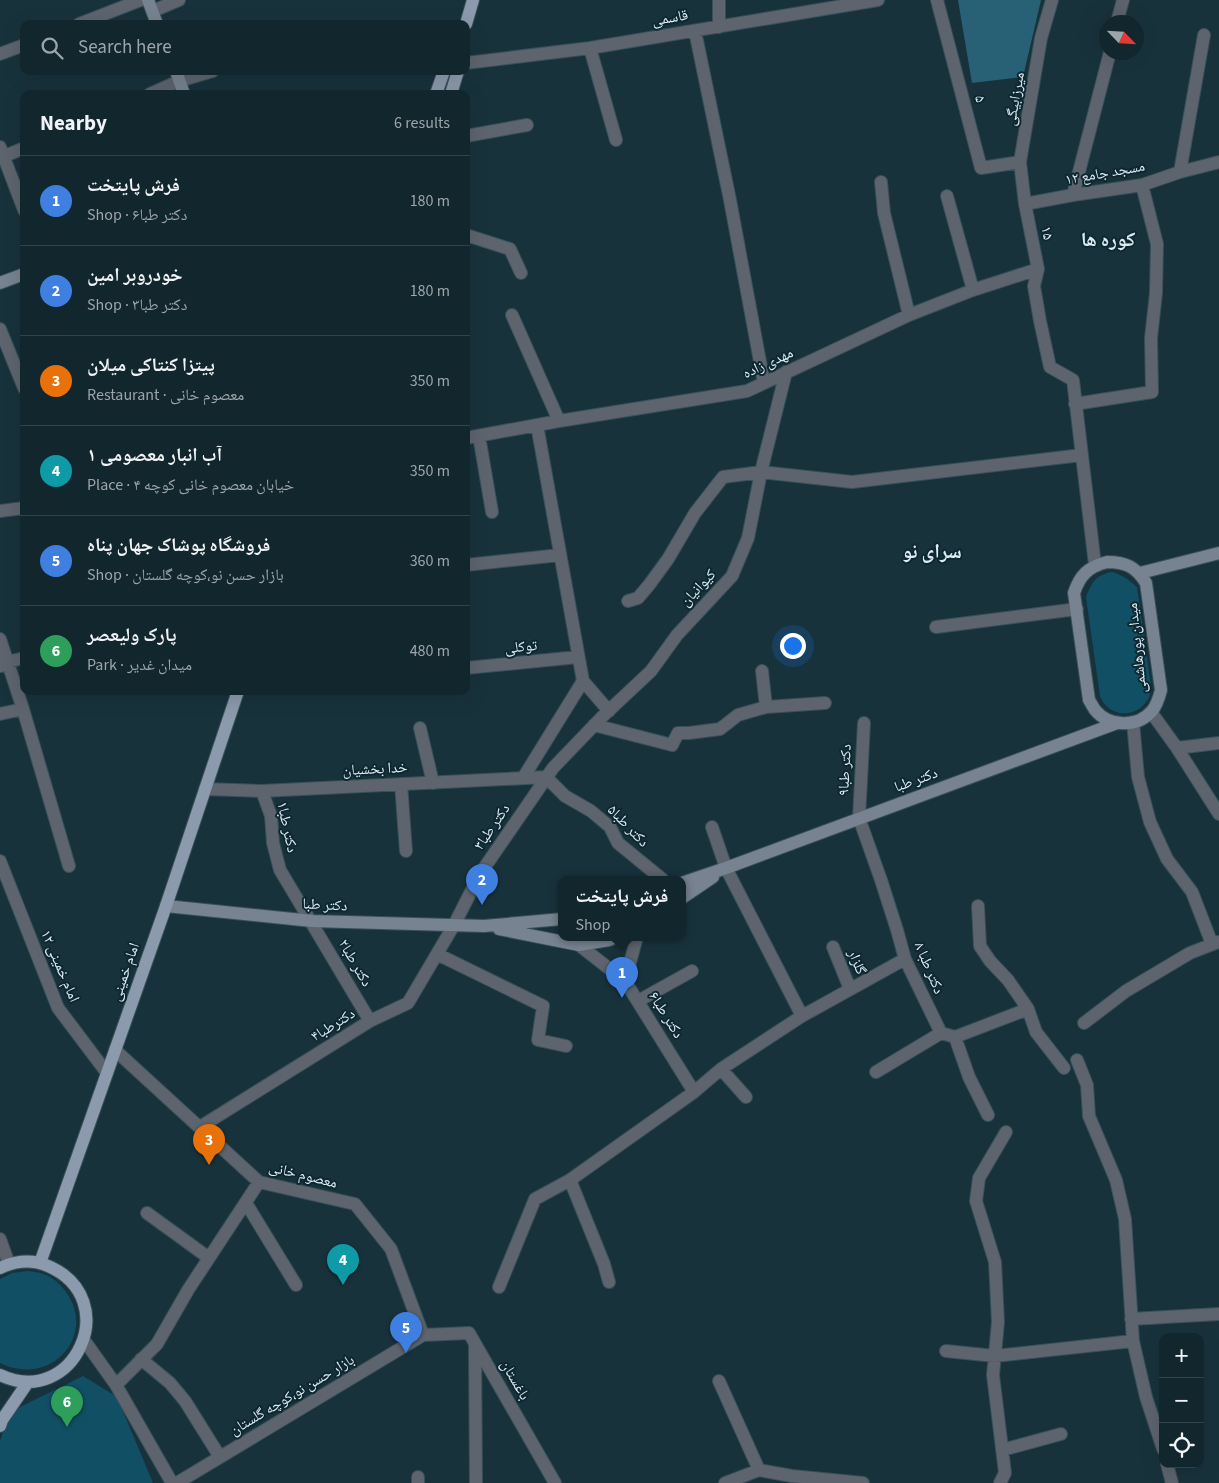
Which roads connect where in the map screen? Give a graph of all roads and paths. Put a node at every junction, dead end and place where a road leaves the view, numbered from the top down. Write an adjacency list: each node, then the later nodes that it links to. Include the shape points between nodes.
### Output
1 (142, 0): 11 (street)
2 (179, 0): 9 (street)
3 (474, 0): 13 (main road)
4 (719, 0): 14 (street)
5 (878, 0): 14 (street, قاسمی)
6 (938, 0): 34 (street, ۵, via 981,168)
7 (1052, 0): 34 (street, میرزابیگی, via 1041,38)
8 (1123, 0): 10 (street)
9 (150, 6): 12 (street)
10 (1119, 15)
11 (90, 20)
12 (155, 20)
13 (467, 20)
14 (719, 27): 15 (street, قاسمی)
15 (695, 31): 18 (street, قاسمی); 54 (street)
16 (1204, 35): 36 (street)
17 (20, 46): 19 (street)
18 (590, 48): 21 (street, قاسمی); 31 (street)
19 (0, 54)
20 (1108, 60): 39 (street)
21 (470, 63)
22 (443, 75): 27 (main road)
23 (457, 75): 28 (main road)
24 (178, 76): 25 (street); 26 (street)
25 (156, 90)
26 (183, 90)
27 (437, 90)
28 (452, 90)
29 (527, 126): 30 (street)
30 (470, 135)
31 (616, 140)
32 (20, 149): 33 (street)
33 (1, 154): 41 (street)
34 (1020, 162): 42 (street, میرزابیگی)
35 (1219, 162): 36 (street, مسجد جامع ۱۲)
36 (1180, 172): 38 (street, مسجد جامع ۱۲)
37 (880, 182): 50 (street, via 884,213)
38 (1142, 186): 39 (street, مسجد جامع ۱۲); 55 (street, via 1157,244 1151,338 1152,392)
39 (1073, 195): 42 (street, مسجد جامع ۱۲)
40 (947, 196): 48 (street)
41 (20, 200)
42 (1025, 204): 44 (street, ۱۵)
43 (470, 235): 45 (street, via 510,249)
44 (1038, 269): 48 (street, مهدی زاده); 55 (street, ۱۵, via 1034,286 1050,367 1073,380)
45 (521, 273)
46 (20, 276): 47 (street)
47 (0, 283)
48 (973, 290): 50 (street, مهدی زاده)
49 (512, 315): 56 (street)
50 (909, 315): 52 (street, مهدی زاده)
51 (0, 329): 53 (street)
52 (786, 372): 54 (street, مهدی زاده); 60 (street, کیوانیان)
53 (20, 378)
54 (764, 383): 56 (street, مهدی زاده, via 747,391)
55 (1076, 404): 59 (street)
56 (559, 421): 57 (street, مهدی زاده)
57 (537, 425): 58 (street, مهدی زاده); 65 (street)
58 (473, 437): 63 (street)
59 (1082, 455): 60 (street, via 852,482); 67 (street)
60 (762, 472): 69 (street, via 723,477 695,513 649,585 638,598); 83 (street, کیوانیان, via 748,538 732,576 677,635 651,671)
61 (20, 508): 62 (street)
62 (0, 511)
63 (492, 512)
64 (1219, 554): 68 (street)
65 (560, 555): 66 (street); 73 (street)
66 (470, 565)
67 (1095, 565): 68 (street, via 1119,562); 70 (street, via 1078,582 1074,594)
68 (1140, 573): 84 (street, میدان پورهاشمی, via 1146,583 1161,690)
69 (628, 601)
70 (1077, 609): 71 (street); 88 (street, via 1089,700 1105,719)
71 (936, 627)
72 (0, 639): 75 (street)
73 (578, 657): 76 (street, توکلی); 78 (street)
74 (20, 659): 75 (street)
75 (3, 664): 82 (street)
76 (470, 668)
77 (762, 671): 81 (street)
78 (583, 681): 83 (street); 94 (street)
79 (237, 695): 97 (main road, امام خمینی)
80 (825, 703): 81 (street)
81 (766, 708): 89 (street, via 738,715 720,729 678,733 672,745)
82 (23, 709): 85 (street); 104 (street)
83 (609, 710): 89 (street, کیوانیان)
84 (1151, 712): 86 (street, میدان پورهاشمی); 92 (street)
85 (0, 714)
86 (1132, 722): 88 (street, میدان پورهاشمی); 119 (street, via 1138,777 1150,822 1167,859 1192,892)
87 (864, 723): 100 (street, دکتر طبا۹)
88 (1117, 723): 100 (street, دکتر طبا)
89 (594, 725): 93 (street, کیوانیان)
90 (420, 728): 95 (street)
91 (1219, 743): 92 (street)
92 (1177, 748): 99 (street)
93 (546, 777): 94 (street, خدا بخشیان); 106 (street, دکتر طبا۵, via 565,796 610,827 618,843); 113 (street, دکتر طبا۳, via 480,874)
94 (523, 778): 95 (street, خدا بخشیان)
95 (433, 783): 96 (street, خدا بخشیان)
96 (400, 784): 98 (street, خدا بخشیان); 102 (street)
97 (205, 789): 98 (street, خدا بخشیان); 109 (main road, امام خمینی)
98 (262, 791): 112 (street, دکتر طبا۱, via 271,816 280,870)
99 (1219, 814)
100 (859, 818): 105 (street, دکتر طبا); 123 (street, دکتر طبا ۸)
101 (712, 827): 105 (street)
102 (406, 851)
103 (0, 861): 140 (street, امام خمینی ۱۲, via 58,1008)
104 (69, 866)
105 (726, 868): 107 (street, دکتر طبا); 108 (street, دکتر طبا); 129 (street)
106 (658, 876)
107 (686, 882)
108 (686, 895)
109 (166, 906): 112 (street, دکتر طبا); 135 (main road, امام خمینی)
110 (978, 906): 128 (street, via 980,946)
111 (558, 919): 114 (street, دکتر طبا)
112 (312, 921): 113 (street, دکتر طبا); 130 (street, دکتر طبا۲)
113 (454, 925): 114 (street, دکتر طبا); 122 (street, دکترطبا۴)
114 (484, 926): 115 (street, دکتر طبا)
115 (558, 941)
116 (559, 941): 120 (street, دکتر طبا)
117 (597, 941): 120 (street, دکتر طبا)
118 (636, 941): 125 (street)
119 (1215, 943): 131 (street, via 1190,952 1126,991)
120 (579, 945): 125 (street, دکتر طبا۶)
121 (833, 948): 126 (street, گلزار)
122 (437, 954): 130 (street, دکترطبا۴, via 408,1003); 134 (street, via 543,1006 538,1040)
123 (905, 959): 126 (street); 132 (street, دکتر طبا ۸)
124 (692, 971): 127 (street)
125 (626, 982): 127 (street, دکتر طبا۶)
126 (850, 989): 129 (street)
127 (638, 1001): 141 (street, دکتر طبا۶)
128 (1028, 1009): 133 (street); 137 (street, via 1036,1032)
129 (802, 1016): 138 (street)
130 (370, 1021): 144 (street, دکترطبا۴)
131 (1084, 1023)
132 (940, 1033): 133 (street); 139 (street)
133 (955, 1037): 143 (street, via 969,1078)
134 (566, 1046)
135 (115, 1050): 140 (main road, امام خمینی); 144 (street, معصوم خانی)
136 (1077, 1060): 158 (street, via 1087,1085 1089,1116 1116,1180 1124,1218)
137 (1064, 1068)
138 (722, 1069): 141 (street); 142 (street)
139 (876, 1072)
140 (107, 1073): 152 (main road, امام خمینی)
141 (694, 1092): 146 (street)
142 (746, 1097)
143 (988, 1115)
144 (200, 1127): 147 (street, معصوم خانی)
145 (1006, 1132): 164 (street, via 979,1178 976,1201 995,1262 998,1322)
146 (570, 1180): 154 (street, via 604,1264); 156 (street, via 535,1199)
147 (259, 1182): 148 (street); 159 (street, معصوم خانی, via 355,1204 392,1249)
148 (246, 1203): 151 (street); 155 (street)
149 (147, 1214): 151 (street)
150 (0, 1239): 153 (street)
151 (209, 1258): 165 (street, via 157,1344)
152 (40, 1262): 153 (main road, via 24,1261); 160 (main road, via 59,1271 74,1284 84,1303 87,1321)
153 (4, 1266)
154 (608, 1282)
155 (296, 1285)
156 (499, 1287)
157 (1219, 1314): 158 (street)
158 (1131, 1319): 161 (street)
159 (423, 1335): 162 (street, باغستان, via 469,1333); 174 (street, بازار حسن نو،کوچه گلستان)
160 (84, 1340): 168 (main road, via 76,1356 63,1370 46,1379); 169 (street)
161 (1133, 1341): 164 (street); 172 (street)
162 (475, 1345): 179 (street); 180 (street, باغستان)
163 (946, 1351): 164 (street)
164 (995, 1356): 173 (street)
165 (141, 1359): 169 (street); 174 (street, via 170,1383)
166 (0, 1375): 168 (main road, via 9,1380)
167 (719, 1381): 176 (street)
168 (28, 1382): 170 (main road)
169 (116, 1384): 177 (street)
170 (0, 1426)
171 (1061, 1434): 173 (street)
172 (1159, 1437)
173 (1002, 1450): 183 (street, via 1005,1473)
174 (220, 1457): 178 (street, بازار حسن نو،کوچه گلستان)
175 (1168, 1468): 184 (street)
176 (759, 1470): 181 (street); 182 (street)
177 (172, 1483)
178 (177, 1483)
179 (476, 1483)
180 (555, 1483)
181 (725, 1483)
182 (863, 1483)
183 (1000, 1483)
184 (1172, 1483)

